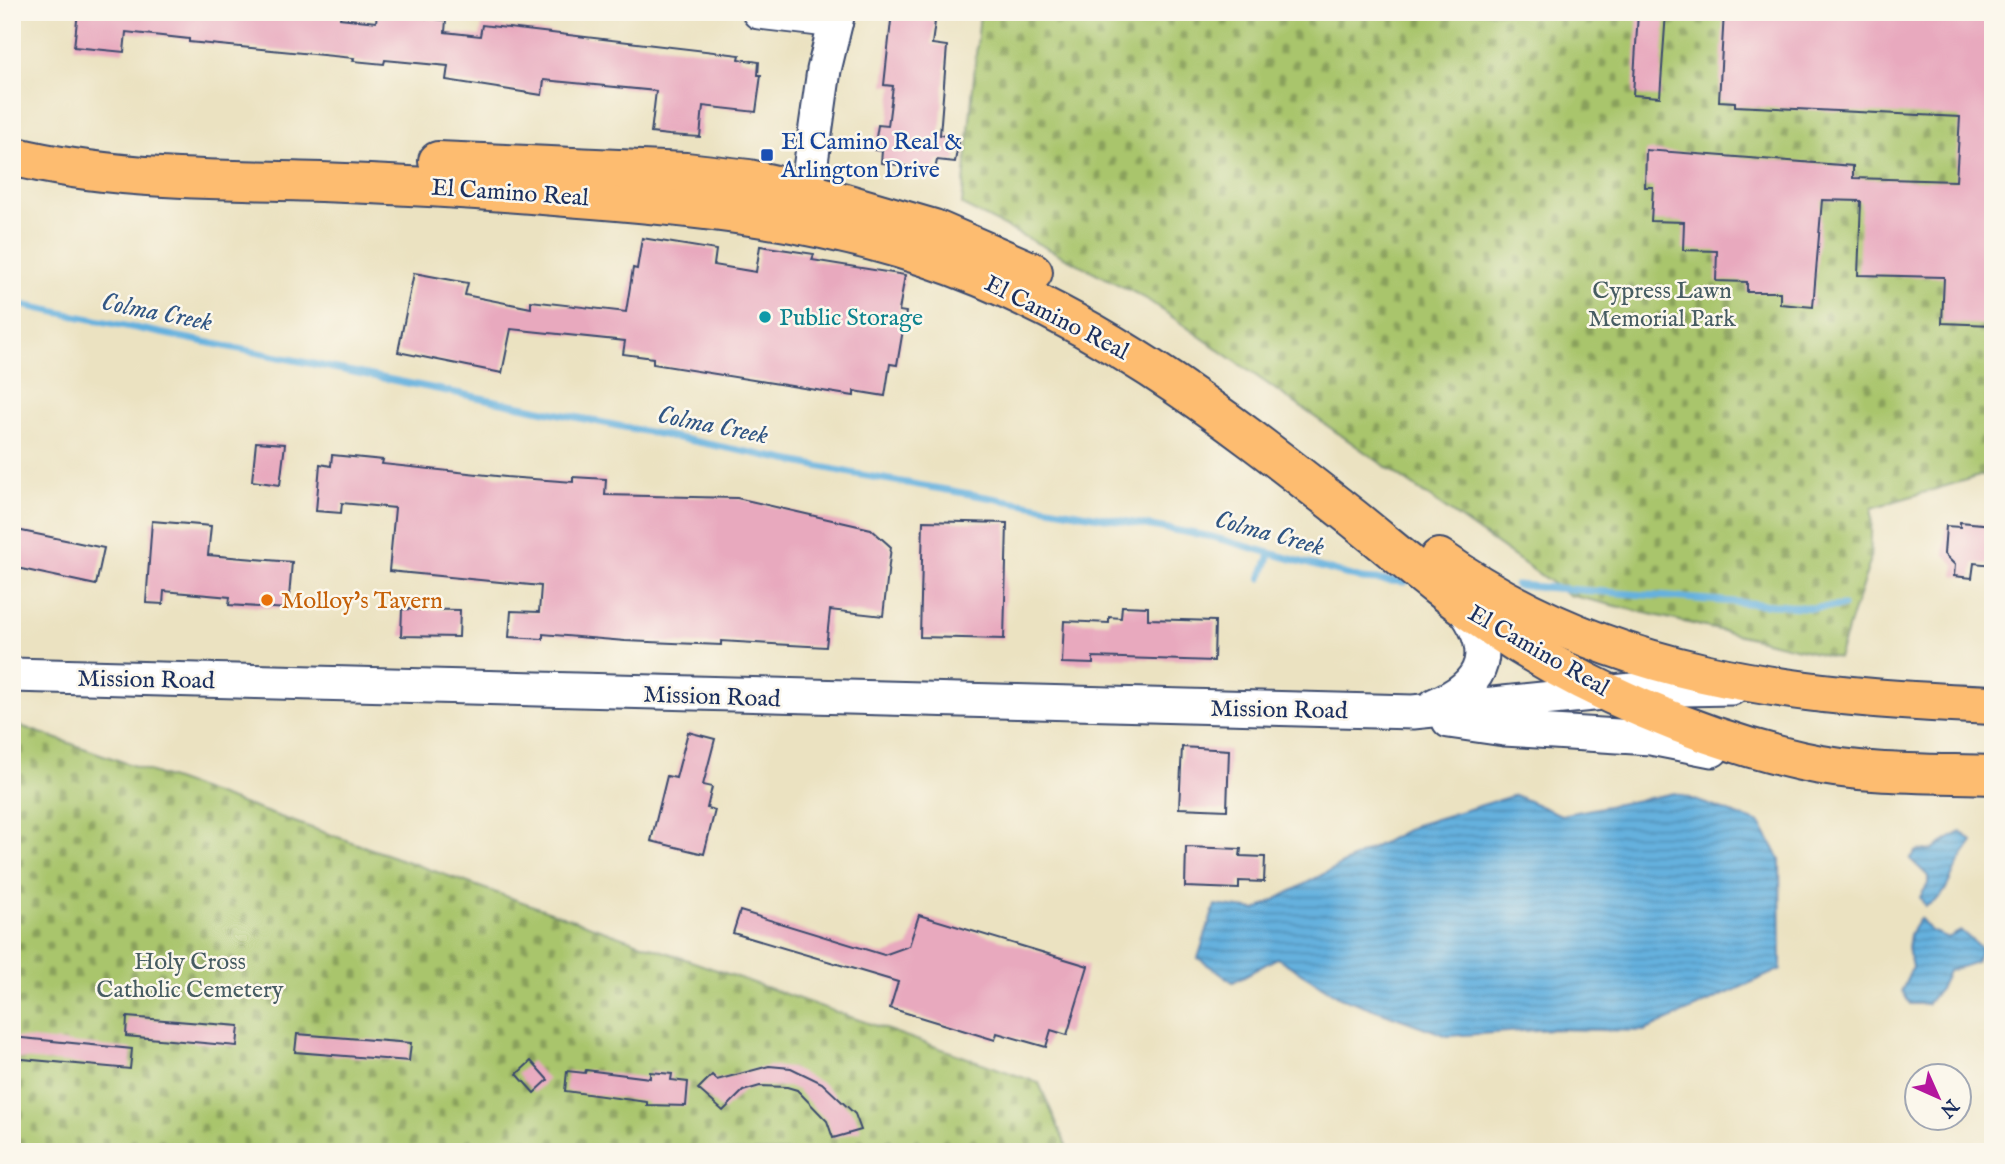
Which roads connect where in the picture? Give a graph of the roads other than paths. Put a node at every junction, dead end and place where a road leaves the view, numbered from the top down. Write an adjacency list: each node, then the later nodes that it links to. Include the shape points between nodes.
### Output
1 (759, 12): 2 (street)
2 (837, 17): 5 (street, via 824,70)
3 (12, 129): 5 (main road, El Camino Real, via 88,145 157,152 686,172 749,179)
4 (12, 156): 5 (main road, El Camino Real, via 106,173)
5 (804, 208): 6 (main road, El Camino Real, via 977,276 1115,343 1222,415); 8 (main road, El Camino Real, via 947,234 1009,260 1115,317 1230,394 1431,553 1520,608 1657,664)
6 (1461, 605): 9 (main road, El Camino Real, via 1519,644); 11 (street, Mission Road, via 1481,641 1478,675 1452,697)
7 (12, 675): 11 (street, Mission Road)
8 (1776, 688): 9 (street, Mission Road); 10 (main road, El Camino Real)
9 (1609, 692): 11 (street, Mission Road); 12 (main road, El Camino Real, via 1694,727)
10 (1993, 705)
11 (1413, 712): 12 (street, Mission Road, via 1469,724 1651,738)
12 (1798, 761): 13 (main road, El Camino Real, via 1884,772)
13 (1993, 775)

